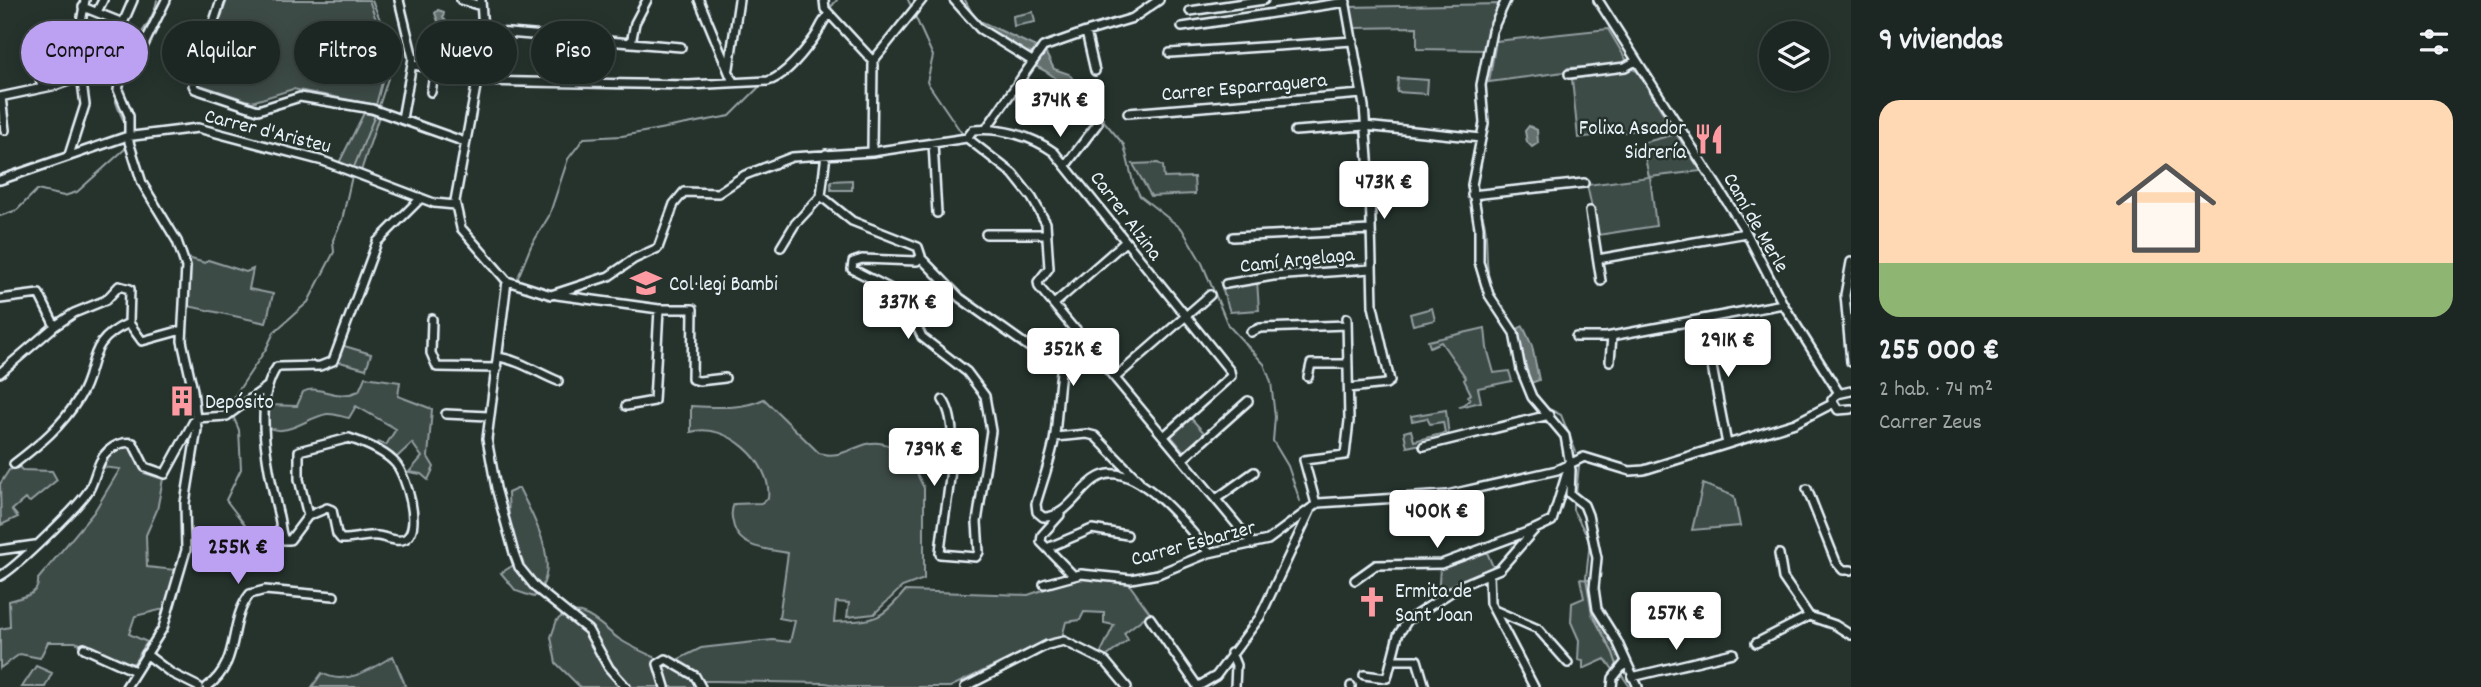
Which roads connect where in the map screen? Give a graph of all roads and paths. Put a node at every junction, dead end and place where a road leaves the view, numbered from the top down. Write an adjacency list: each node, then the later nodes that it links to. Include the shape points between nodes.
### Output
1 (103, 0): 22 (street)
2 (133, 0): 22 (street, via 123,23)
3 (166, 0): 57 (street, via 141,52 120,79)
4 (221, 0): 51 (street, via 195,89 258,110 300,97)
5 (399, 0): 36 (street)
6 (461, 0): 20 (street)
7 (647, 0): 30 (street)
8 (699, 0): 37 (street)
9 (739, 0): 37 (street)
10 (817, 0): 23 (street)
11 (824, 0): 23 (street)
12 (922, 0): 33 (street)
13 (954, 0): 34 (street, via 980,29)
14 (1159, 0): 27 (street, via 1138,17)
15 (1264, 0): 21 (street)
16 (1506, 0): 59 (street, via 1493,26 1481,85)
17 (1598, 0): 35 (street, Camí de Merle)
18 (1346, 1): 26 (street); 29 (street)
19 (84, 3): 22 (street); 24 (street)
20 (481, 3): 25 (street)
21 (1190, 11)
22 (97, 12)
23 (827, 12): 33 (street); 41 (street, via 813,39 777,77)
24 (82, 21)
25 (482, 21)
26 (1182, 27)
27 (1086, 32): 34 (street, via 1048,44); 38 (street)
28 (517, 34): 30 (street)
29 (1353, 41): 32 (street); 48 (street)
30 (631, 43): 31 (street)
31 (681, 47)
32 (1170, 53)
33 (873, 61): 62 (street)
34 (1032, 61): 54 (street)
35 (1636, 61): 39 (street, via 1622,68); 75 (street, Camí de Merle)
36 (413, 65): 47 (street, via 439,69); 51 (street)
37 (728, 70): 41 (street)
38 (1096, 71)
39 (1569, 74)
40 (517, 82): 41 (street)
41 (733, 82)
42 (41, 84): 46 (street)
43 (55, 84): 46 (street)
44 (83, 84): 64 (street, via 85,105)
45 (476, 84): 60 (street)
46 (42, 88): 49 (street)
47 (431, 92)
48 (1362, 94): 50 (street, Carrer Esparraguera); 53 (street)
49 (1, 97): 55 (street)
50 (1128, 113)
51 (402, 119): 60 (street)
52 (1097, 123): 65 (street)
53 (1365, 126): 56 (street); 59 (street); 74 (street)
54 (986, 129): 58 (street, via 973,130); 65 (street, Carrer Alzina, via 1041,144)
55 (5, 130)
56 (1295, 131)
57 (129, 136): 64 (street, Carrer d'Aristeu); 70 (street, Carrer d'Aristeu, via 204,128 323,161); 100 (street, via 142,183 183,254 187,273)
58 (967, 138): 61 (street); 77 (street, via 1022,183 1045,219)
59 (1481, 138): 68 (street)
60 (465, 142): 71 (street)
61 (933, 143): 62 (street); 73 (street)
62 (872, 152): 63 (street)
63 (826, 154): 69 (street); 88 (street, via 769,164 718,193 684,192 674,204 658,248 609,276)
64 (69, 155): 66 (street, Carrer d'Aristeu)
65 (1066, 164): 79 (street, Carrer Alzina)
66 (0, 180)
67 (1584, 183): 68 (street)
68 (1472, 195): 125 (street, via 1483,280 1514,333 1532,397)
69 (821, 196): 80 (street); 81 (street, via 852,221 915,245)
70 (421, 198): 71 (street, Carrer d'Aristeu); 115 (street, via 377,242 333,361 320,366 279,366)
71 (455, 205): 85 (street, via 459,226)
72 (1590, 211): 82 (street)
73 (937, 213)
74 (1370, 230): 78 (street); 84 (street)
75 (1746, 233): 82 (street); 92 (street, Camí de Merle)
76 (986, 234): 77 (street)
77 (1047, 234): 91 (street, via 1049,268 1038,285)
78 (1233, 237)
79 (1125, 242): 91 (street); 94 (street, Carrer Alzina)
80 (781, 247)
81 (921, 258): 104 (street, via 964,301); 119 (street, via 913,262 862,258 852,266 856,273 882,281 901,294 922,337 967,372 985,396 991,431 976,557 944,557 940,552 952,468 949,411)
82 (1598, 259): 86 (street)
83 (1851, 262): 107 (street, via 1845,295)
84 (1371, 269): 87 (street, Camí Argelaga); 116 (street, via 1373,306 1390,381)
85 (507, 281): 88 (street); 105 (street)
86 (1601, 281)
87 (1226, 284)
88 (556, 295): 93 (street)
89 (1210, 295): 94 (street)
90 (0, 299): 98 (street, via 39,294)
91 (1055, 304): 99 (street)
92 (1783, 304): 96 (street); 118 (street, Camí de Merle)
93 (659, 309): 113 (street, via 693,309 693,380); 122 (street, via 654,401)
94 (1184, 317): 111 (street); 128 (street, Carrer Alzina, via 1231,376)
95 (432, 319): 109 (street, via 431,353 437,367)
96 (1703, 320): 102 (street); 130 (street)
97 (129, 323): 98 (street, via 131,294 124,285 103,302); 100 (street, via 142,341); 133 (street, via 94,352 81,395 58,427)
98 (55, 326): 110 (street)
99 (1076, 329): 111 (street); 129 (street, via 1070,336 1057,397)
100 (182, 330): 127 (street)
101 (1251, 332): 108 (street, via 1347,321)
102 (1612, 336): 103 (street); 106 (street)
103 (1576, 337)
104 (1029, 346)
105 (498, 357): 109 (street); 114 (street)
106 (1610, 361)
107 (1851, 362)
108 (1348, 364): 112 (street, via 1311,364); 116 (street)
109 (496, 368): 126 (street)
110 (0, 373)
111 (1116, 377): 128 (street)
112 (1308, 377)
113 (725, 378)
114 (558, 381)
115 (268, 386): 127 (street, via 227,416); 141 (street, via 267,459 283,539 290,540)
116 (1349, 388): 139 (street, via 1345,456 1304,462)
117 (1851, 391): 118 (street)
118 (1839, 393): 121 (street)
119 (943, 400)
120 (1248, 401): 132 (street)
121 (1832, 404): 123 (street, via 1838,410); 130 (street, via 1795,423)
122 (626, 406)
123 (1851, 409)
124 (446, 414): 126 (street)
125 (1549, 415): 131 (street); 134 (street, via 1565,436)
126 (488, 416): 175 (street, via 490,460 519,567 536,588 589,630 609,668)
127 (196, 418): 145 (street, via 165,474 145,467 133,443 110,450 82,500); 165 (street, via 185,503 186,550 165,623)
128 (1164, 436): 132 (street)
129 (1055, 438): 136 (street, via 1095,436); 140 (street, via 1036,509 1045,517)
130 (1727, 444): 134 (street, via 1640,471 1584,457)
131 (1424, 446)
132 (1183, 459): 138 (street)
133 (14, 464)
134 (1569, 464): 139 (street, via 1437,497); 142 (street, via 1553,519); 168 (street, via 1570,494 1587,511 1596,550 1595,603)
135 (1254, 472): 138 (street)
136 (1146, 489): 140 (street, via 1123,477 1101,476); 148 (street, via 1177,512)
137 (1807, 489): 150 (street, via 1836,562 1843,570)
138 (1216, 499): 144 (street)
139 (1314, 506): 144 (street, Carrer Esbarzer, via 1271,539); 163 (street, via 1262,614)
140 (1061, 512): 146 (street, via 1041,538)
141 (308, 516): 141 (street, via 299,479 299,451 349,438 396,463 406,485 413,522 402,540 374,535 344,540 337,536 330,509)
142 (1535, 529): 151 (street, via 1503,567); 154 (street, via 1446,562 1376,565)
143 (1127, 535): 146 (street, Carrer Esbarzer, via 1092,529)
144 (1253, 544): 148 (street, Carrer Esbarzer)
145 (35, 545): 147 (street); 153 (street, via 21,563)
146 (1047, 548): 152 (street)
147 (0, 550)
148 (1209, 552): 152 (street, Carrer Esbarzer, via 1147,577)
149 (1779, 554): 158 (street, via 1782,575)
150 (1851, 570)
151 (1489, 574): 157 (street); 166 (street, via 1462,585 1408,620 1398,635)
152 (1073, 575): 155 (street, Carrer Esbarzer)
153 (0, 576)
154 (1356, 579)
155 (1044, 584)
156 (334, 596): 174 (street, via 265,590 250,594 227,667)
157 (1493, 610): 167 (street, via 1538,629); 183 (street)
158 (1809, 616): 160 (street); 161 (street)
159 (1150, 618): 180 (street)
160 (1851, 635)
161 (1756, 643)
162 (84, 648): 169 (street)
163 (1231, 653): 180 (street, via 1216,676); 181 (street)
164 (1732, 653): 171 (street)
165 (146, 654): 169 (street); 173 (street)
166 (1392, 660): 170 (street, via 1385,680); 182 (street, via 1416,659)
167 (1568, 663)
168 (1625, 663): 171 (street); 184 (street)
169 (135, 671): 172 (street)
170 (1364, 675)
171 (1632, 677): 185 (street)
172 (126, 687)
173 (199, 687)
174 (207, 687)
175 (626, 687)
176 (665, 687): 177 (street, via 658,664 666,659 695,676)
177 (701, 687)
178 (965, 687): 179 (street, via 1064,641 1109,664)
179 (1128, 687)
180 (1197, 687)
181 (1235, 687)
182 (1425, 687)
183 (1534, 687)
184 (1612, 687)
185 (1638, 687)

